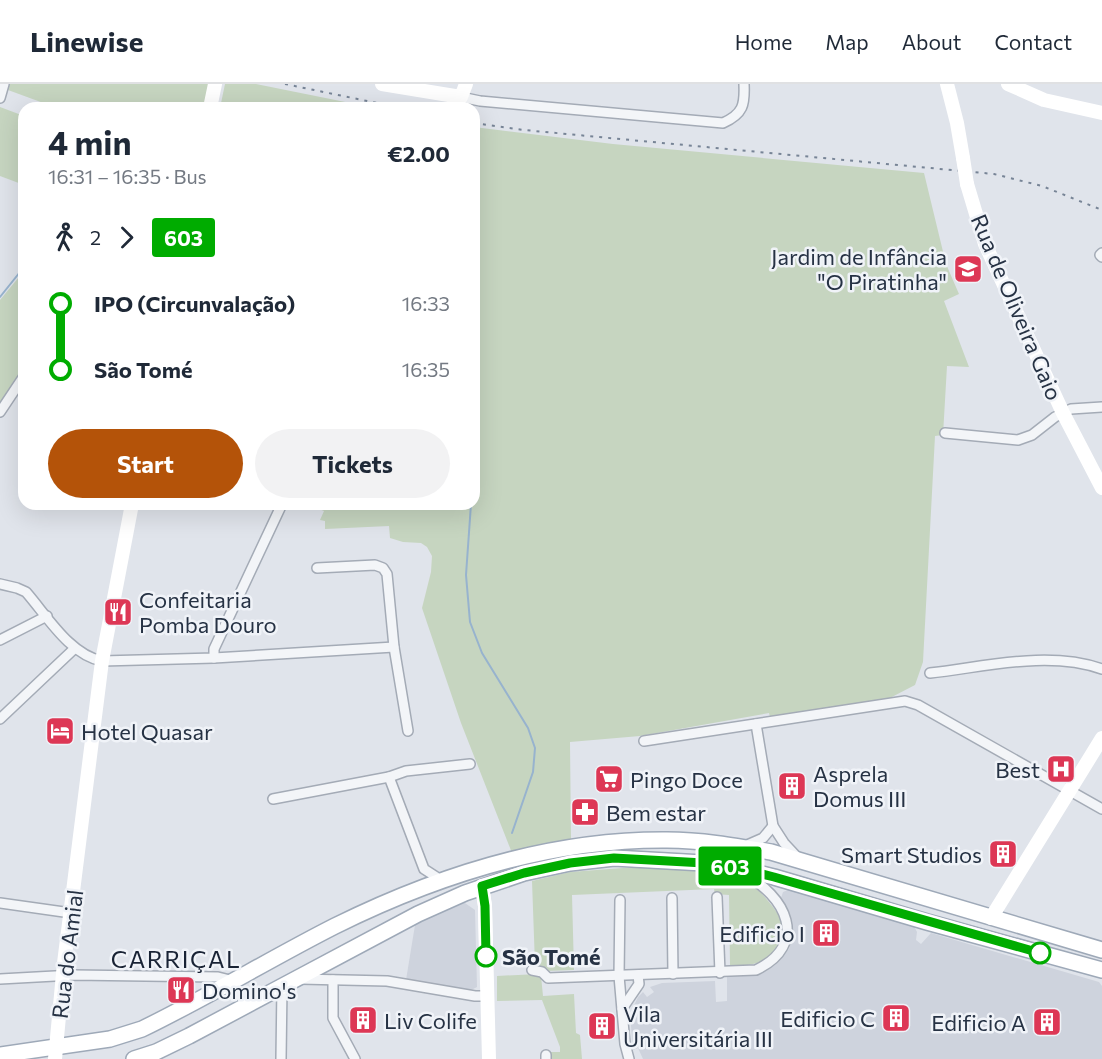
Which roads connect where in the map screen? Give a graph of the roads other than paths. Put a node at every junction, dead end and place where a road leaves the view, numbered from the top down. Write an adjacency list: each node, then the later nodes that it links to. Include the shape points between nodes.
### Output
1 (4, 84): 8 (street)
2 (215, 84): 9 (street)
3 (382, 84): 7 (street)
4 (744, 84): 7 (street, via 740,113 723,123 480,101)
5 (947, 84): 16 (street, Rua de Oliveira Gaio, bridge, via 967,184 986,244)
6 (1008, 84): 10 (street, via 1044,100)
7 (464, 90)
8 (0, 98)
9 (211, 102)
10 (1102, 113)
11 (1102, 252): 12 (street)
12 (1102, 257)
13 (18, 385): 15 (street)
14 (1102, 407): 16 (street)
15 (0, 412)
16 (1063, 412): 17 (street, via 1032,435 1018,440); 18 (street, Rua de Oliveira Gaio)
17 (945, 433)
18 (1102, 488)
19 (131, 510): 28 (street, Rua do Amial)
20 (279, 510): 27 (street, via 214,649)
21 (316, 568): 25 (street, via 383,568 387,574)
22 (0, 584): 23 (street, via 26,592)
23 (47, 616): 24 (street); 26 (street)
24 (0, 640)
25 (394, 647): 27 (street); 33 (street)
26 (74, 649): 28 (street); 31 (street)
27 (214, 658): 28 (street)
28 (102, 661): 55 (street, Rua do Amial)
29 (1102, 669): 30 (street, via 1052,660)
30 (930, 674)
31 (0, 719)
32 (756, 724): 35 (street); 38 (street, via 911,702); 41 (street)
33 (408, 732)
34 (1102, 738): 38 (street)
35 (644, 741)
36 (470, 764): 37 (street, via 406,771)
37 (389, 777): 39 (street); 46 (street)
38 (1071, 791): 40 (street); 56 (street)
39 (273, 799)
40 (1102, 809)
41 (772, 826): 42 (street, via 763,838); 44 (street)
42 (739, 847): 43 (main road, via 667,840); 44 (main road)
43 (537, 853): 47 (main road); 49 (main road, via 532,860 490,872)
44 (799, 859): 56 (main road)
45 (722, 864): 49 (main road, via 614,858 570,863); 57 (main road); 62 (street, via 771,893 781,907 787,931 779,955 766,965 756,970)
46 (424, 869): 48 (street); 50 (street)
47 (462, 873): 48 (main road); 49 (main road)
48 (441, 880): 50 (main road)
49 (482, 886): 69 (main road, via 418,914); 74 (street)
50 (418, 889): 71 (main road, via 336,926)
51 (717, 897): 62 (street)
52 (672, 898): 63 (street)
53 (620, 900): 67 (street)
54 (0, 903): 55 (street)
55 (71, 913): 64 (street, Rua do Amial)
56 (987, 917): 57 (main road, via 985,925); 58 (main road, via 991,935); 59 (main road)
57 (973, 934): 58 (main road)
58 (1000, 942): 61 (main road)
59 (1102, 950)
60 (532, 970): 67 (street, via 548,978)
61 (1102, 970)
62 (720, 973): 63 (street)
63 (673, 974): 66 (street)
64 (63, 975): 68 (street); 71 (street, via 218,976); 76 (street, Rua do Amial)
65 (638, 975): 66 (street); 67 (street); 73 (street)
66 (657, 975): 73 (street)
67 (619, 976): 75 (street)
68 (0, 979)
69 (297, 979): 70 (street); 72 (main road)
70 (333, 980): 74 (street, via 387,981); 80 (street, via 333,1018)
71 (234, 981): 76 (main road, via 142,1029)
72 (282, 987): 78 (main road, via 189,1036); 79 (street)
73 (636, 987): 75 (street)
74 (487, 996): 81 (street)
75 (622, 1009): 82 (street)
76 (56, 1053): 77 (main road)
77 (0, 1055)
78 (134, 1059)
79 (281, 1059)
80 (355, 1059)
81 (489, 1059)
82 (629, 1059)

